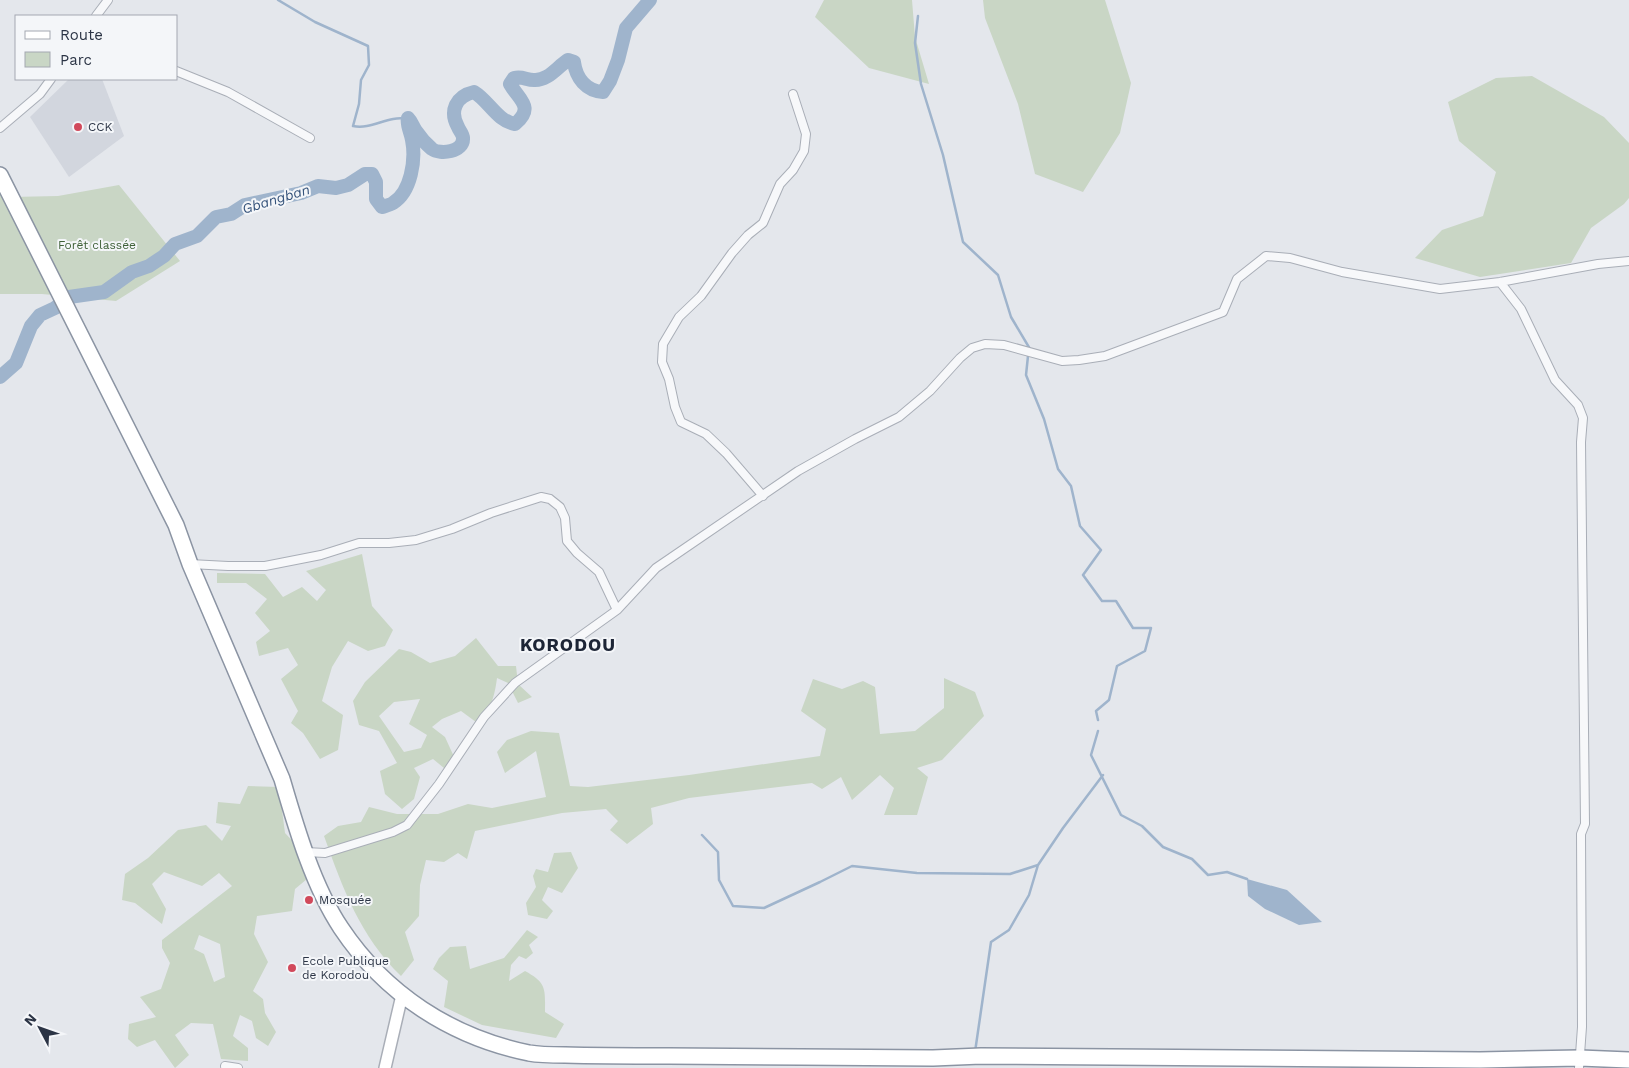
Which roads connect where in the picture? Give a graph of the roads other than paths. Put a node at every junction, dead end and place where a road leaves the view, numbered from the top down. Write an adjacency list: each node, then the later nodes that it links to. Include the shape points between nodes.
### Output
1 (108, 0): 2 (street)
2 (97, 15)
3 (178, 71): 7 (street, via 228,92)
4 (50, 80): 6 (street, via 40,94)
5 (793, 94): 11 (street, via 806,134 804,151 780,184 763,223 748,235 701,296 679,317 663,344 662,362 681,422 706,434 726,452)
6 (0, 128)
7 (310, 138)
8 (0, 175): 12 (highway, via 176,524)
9 (1629, 261): 10 (street)
10 (1500, 282): 11 (street, via 1440,289 1342,272 1290,258 1266,256 1237,280 1223,312 1105,356 1062,361 1004,345 985,344 972,348 899,417 798,471); 17 (street, via 1521,309 1555,380 1578,405 1583,418 1585,824 1582,834 1582,1027)
11 (763, 496): 13 (street, via 656,568)
12 (190, 564): 13 (street, via 265,566 321,555 359,543 416,540 541,497 560,507 565,518 567,541 599,572); 14 (highway, via 282,779)
13 (617, 610): 14 (street, via 515,682 484,717 407,825 325,853)
14 (306, 852): 15 (highway, via 340,927 373,970)
15 (402, 995): 17 (highway, via 454,1028 531,1054); 20 (street)
16 (1629, 1060): 17 (highway)
17 (1579, 1063)
18 (225, 1066): 19 (street)
19 (238, 1068)
20 (385, 1068)

